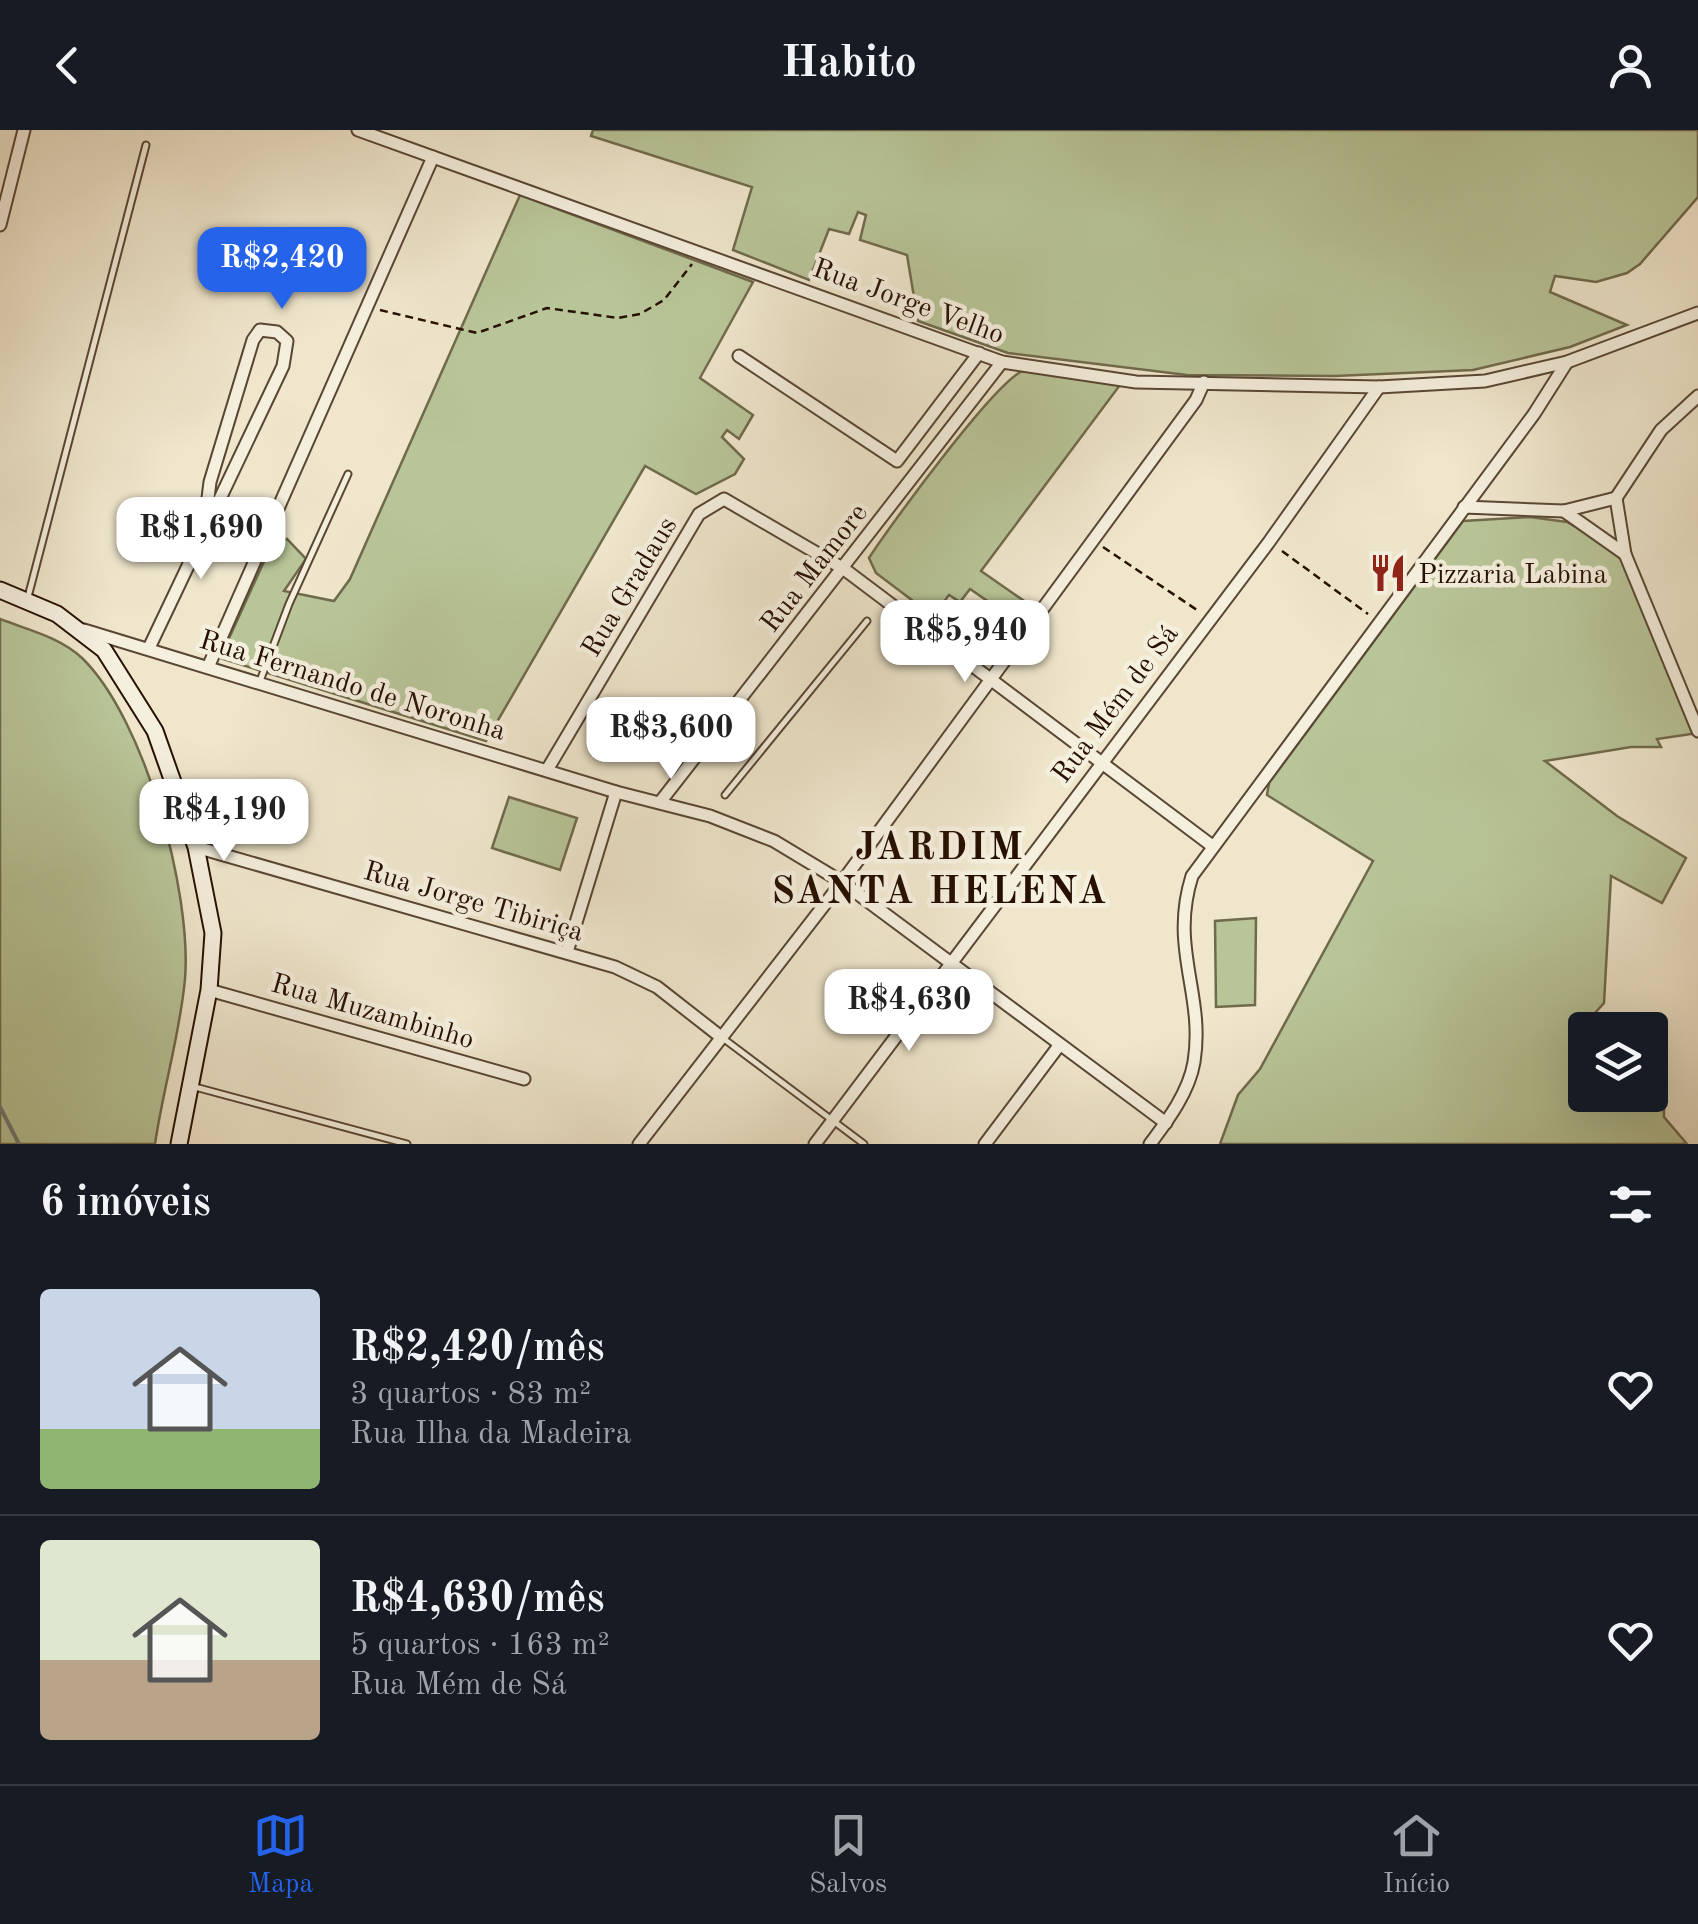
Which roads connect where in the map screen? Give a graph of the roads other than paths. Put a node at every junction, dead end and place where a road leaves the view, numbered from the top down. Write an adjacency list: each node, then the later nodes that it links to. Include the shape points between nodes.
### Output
1 (24, 130): 5 (street)
2 (358, 130): 4 (street, Rua Jorge Velho)
3 (146, 144): 22 (lane)
4 (433, 157): 7 (street, Rua Jorge Velho); 26 (street)
5 (0, 225)
6 (1698, 313): 10 (street, Rua Jorge Velho)
7 (979, 353): 8 (street, via 896,461); 9 (street, Rua Jorge Velho)
8 (739, 356)
9 (1002, 362): 11 (street, Rua Jorge Velho, via 1136,382); 20 (street, Rua Mamore)
10 (1567, 362): 12 (street, Rua Jorge Velho, via 1485,381); 16 (street)
11 (1204, 382): 12 (street, Rua Jorge Velho); 27 (street)
12 (1380, 387): 32 (street, Rua Mém de Sá)
13 (1698, 396): 15 (street, via 1660,430)
14 (348, 474): 28 (lane)
15 (1616, 498): 17 (street); 19 (street)
16 (1464, 507): 17 (street); 37 (street)
17 (1564, 512): 19 (street)
18 (205, 522): 18 (street, via 289,352 277,332 260,330 253,340 210,482); 25 (street)
19 (1625, 554): 30 (street)
20 (844, 568): 27 (street); 33 (street, Rua Gradaus, via 736,502 716,500 699,514); 36 (street, Rua Mamore)
21 (0, 590): 22 (main road)
22 (27, 600): 24 (main road)
23 (866, 621): 35 (lane)
24 (84, 630): 25 (street, Rua Fernando de Noronha); 38 (main road, via 123,675 154,731)
25 (149, 648): 26 (street, Rua Fernando de Noronha)
26 (209, 665): 28 (street, Rua Fernando de Noronha)
27 (992, 680): 32 (street); 39 (street)
28 (260, 681): 33 (street, Rua Fernando de Noronha)
29 (1698, 693): 30 (street)
30 (1685, 699): 31 (street)
31 (1698, 731)
32 (1099, 761): 37 (street); 41 (street, Rua Mém de Sá)
33 (548, 770): 34 (street, Rua Fernando de Noronha)
34 (616, 792): 36 (street, Rua Fernando de Noronha); 40 (street)
35 (725, 794)
36 (661, 801): 39 (street, Rua Fernando de Noronha, via 748,828)
37 (1211, 846): 48 (street, via 1192,876 1181,923 1194,1061)
38 (196, 847): 40 (street, Rua Jorge Tibiriça); 42 (main road, via 212,933)
39 (842, 882): 41 (street, Rua Fernando de Noronha); 43 (street)
40 (567, 952): 43 (street, Rua Jorge Tibiriça, via 638,976)
41 (952, 964): 44 (street, Rua Fernando de Noronha); 47 (street, Rua Mém de Sá)
42 (209, 990): 45 (street, Rua Muzambinho); 46 (main road)
43 (722, 1037): 47 (lane); 51 (street)
44 (1058, 1047): 48 (street, Rua Fernando de Noronha); 54 (street)
45 (524, 1079)
46 (187, 1084): 49 (main road); 50 (lane)
47 (834, 1120): 52 (street, Rua Mém de Sá); 53 (lane)
48 (1166, 1123): 55 (street)
49 (179, 1144)
50 (407, 1144)
51 (639, 1144)
52 (815, 1144)
53 (864, 1144)
54 (985, 1144)
55 (1150, 1144)

